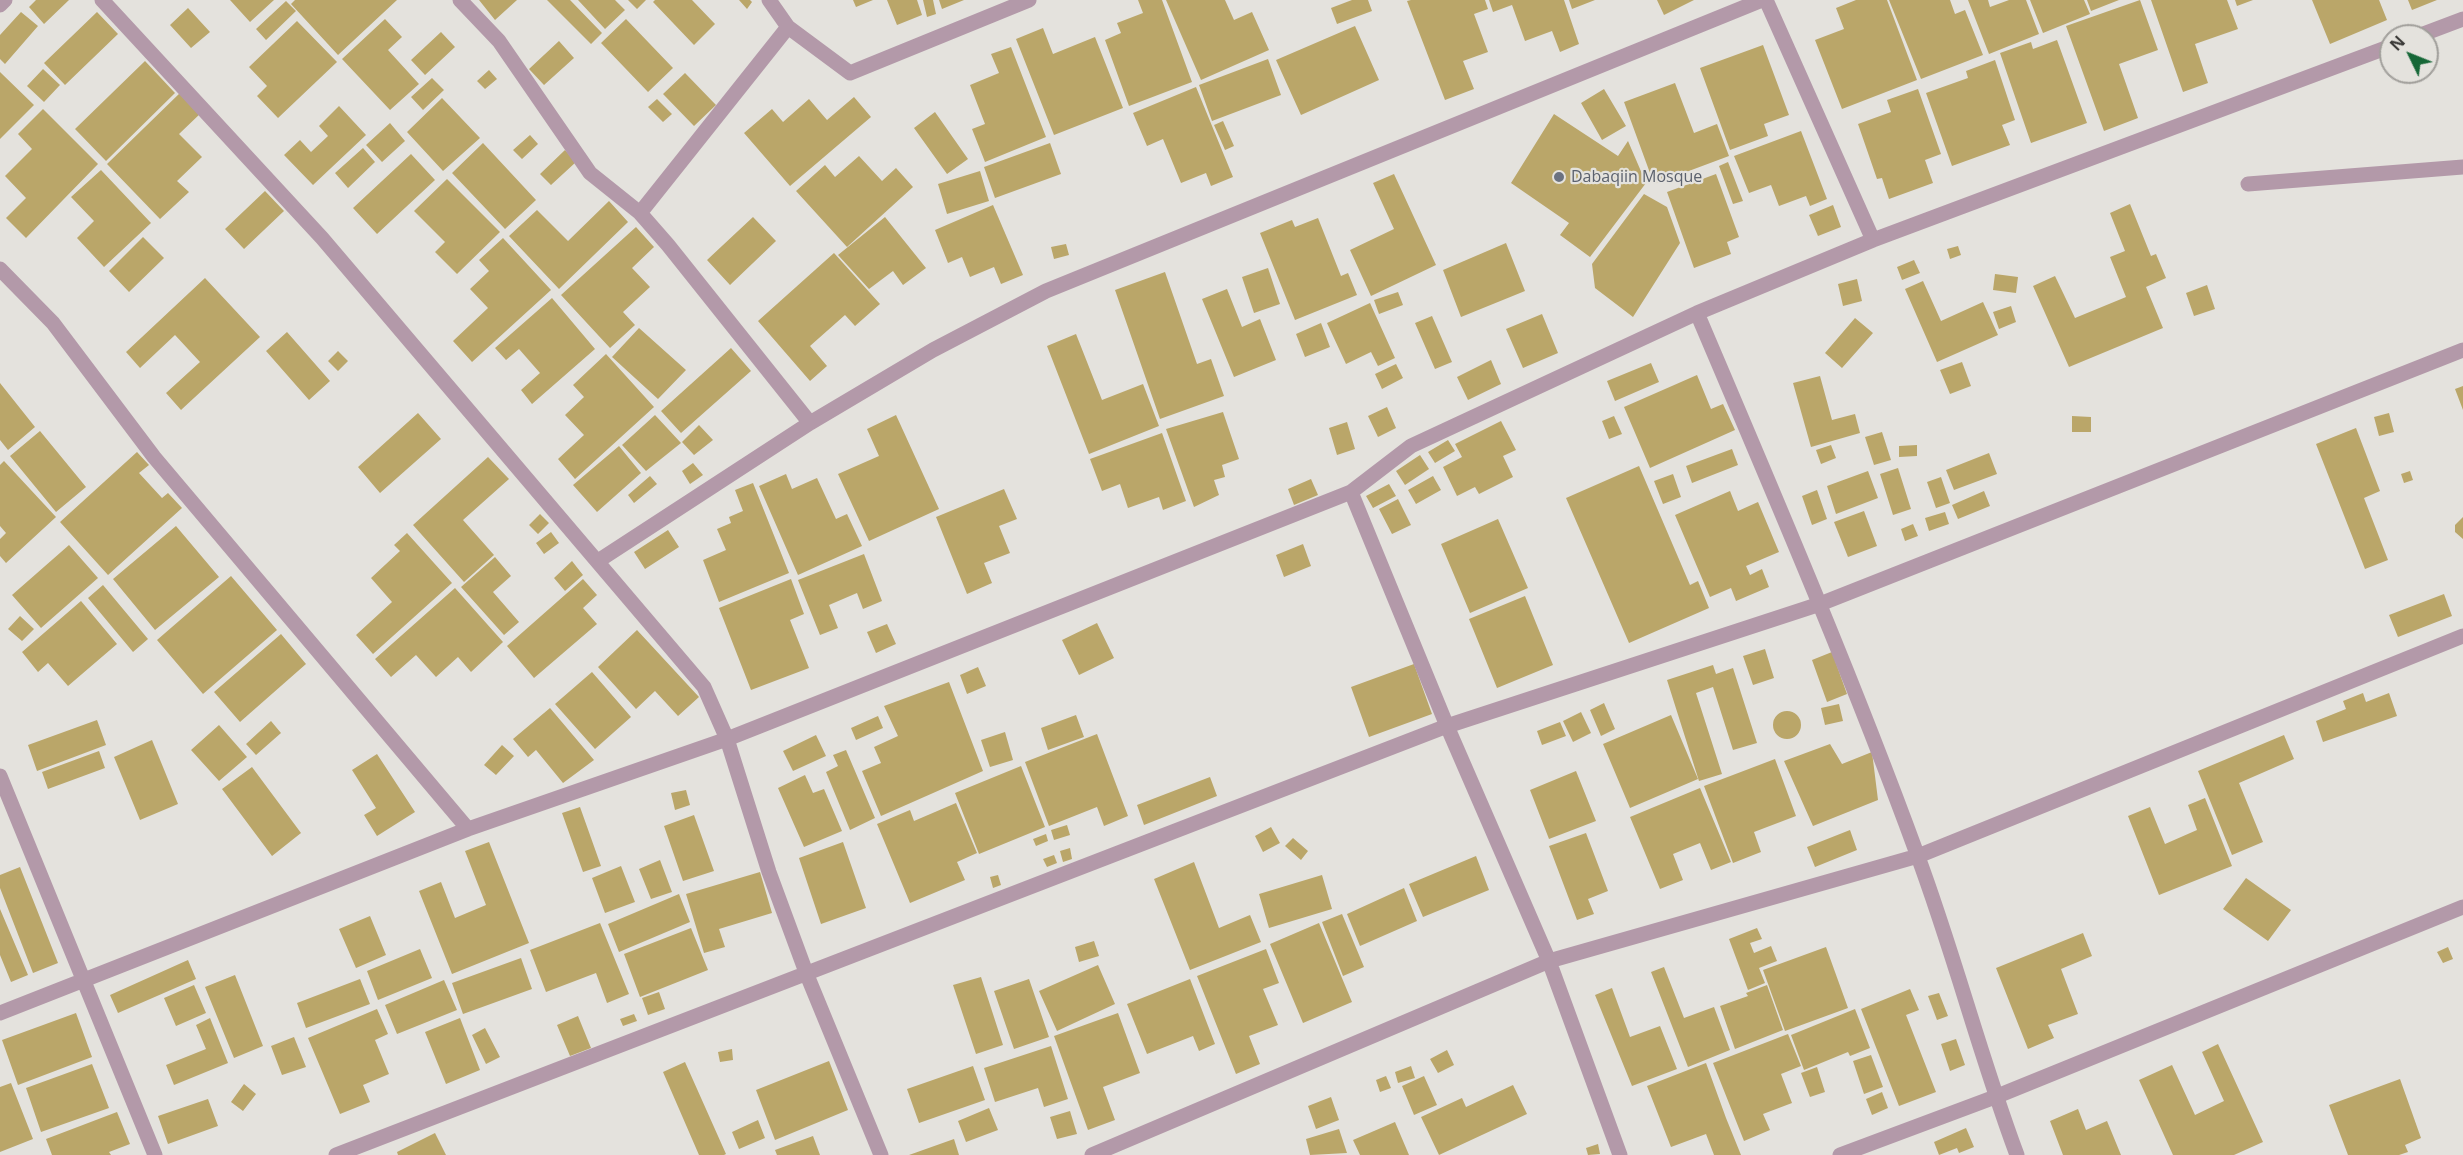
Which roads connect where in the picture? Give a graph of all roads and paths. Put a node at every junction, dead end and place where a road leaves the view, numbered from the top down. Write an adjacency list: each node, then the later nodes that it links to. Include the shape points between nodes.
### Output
1 (5, 0): 7 (street)
2 (102, 0): 21 (street, via 322,238)
3 (460, 0): 14 (street, via 499,41 590,173)
4 (769, 0): 9 (street)
5 (1029, 0): 9 (street, via 849,73)
6 (1764, 0): 15 (street); 19 (street, via 1046,291 933,350)
7 (0, 5)
8 (2463, 19): 10 (street)
9 (788, 27): 14 (street)
10 (2439, 28)
11 (2379, 50): 15 (street)
12 (2463, 167): 13 (street)
13 (2248, 184)
14 (640, 213): 19 (street)
15 (1873, 240): 17 (street)
16 (0, 269): 27 (street, via 53,323 154,457)
17 (1697, 313): 20 (street, via 1411,447); 22 (street)
18 (2463, 350): 22 (street)
19 (810, 423): 21 (street)
20 (1351, 492): 24 (street); 25 (street)
21 (598, 561): 25 (street, via 704,687)
22 (1820, 604): 24 (street); 28 (street)
23 (2463, 636): 28 (street)
24 (1447, 726): 30 (street); 31 (street)
25 (728, 739): 27 (street); 31 (street, via 769,872)
26 (0, 776): 32 (street)
27 (468, 829): 32 (street)
28 (1918, 856): 30 (street); 34 (street)
29 (2463, 907): 34 (street)
30 (1549, 961): 38 (street); 39 (street)
31 (807, 975): 36 (street); 37 (street)
32 (84, 980): 33 (street); 35 (street)
33 (0, 1013)
34 (1995, 1097): 40 (street); 41 (street)
35 (155, 1155)
36 (336, 1155)
37 (881, 1155)
38 (1092, 1155)
39 (1620, 1155)
40 (1840, 1155)
41 (2017, 1155)

